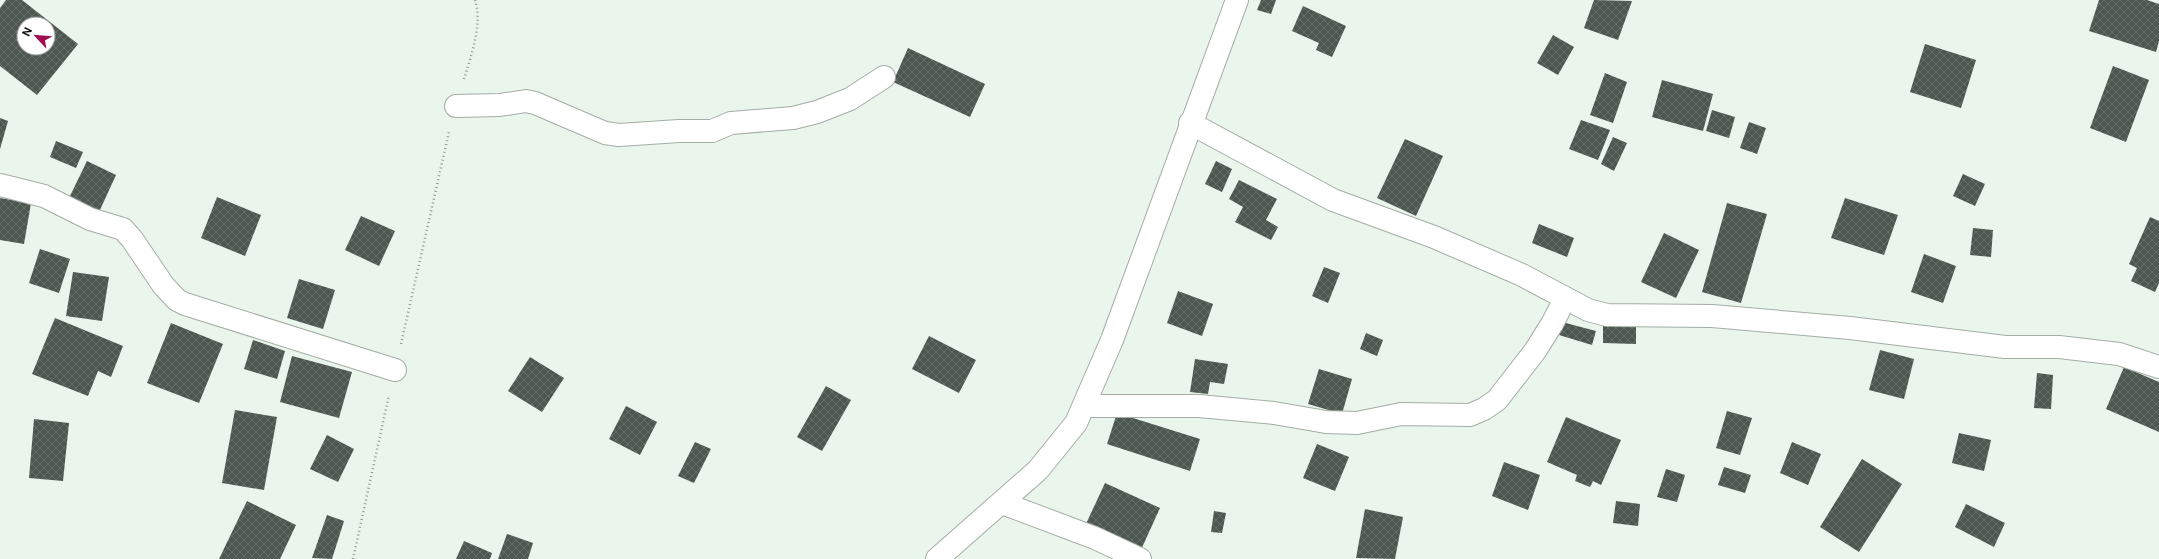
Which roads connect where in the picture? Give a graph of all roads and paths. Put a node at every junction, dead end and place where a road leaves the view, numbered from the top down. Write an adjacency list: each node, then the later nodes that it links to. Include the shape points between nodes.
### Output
1 (475, 0): 4 (path, via 475,44)
2 (1237, 0): 5 (street)
3 (884, 77): 4 (street, via 850,99 817,112 793,118 731,123 712,131 679,130 619,135 605,132 535,103)
4 (456, 106): 9 (path, via 444,147)
5 (1190, 124): 7 (street, via 1333,200 1434,237 1522,275); 10 (street, via 1112,340)
6 (0, 185): 9 (street, via 44,196 90,219 123,229 163,285 177,300 185,304)
7 (1565, 299): 8 (street, via 1588,310 1607,315 1712,316 1850,328 2005,347 2058,347 2119,354); 10 (street, via 1535,351 1497,400 1470,415 1401,414 1357,423 1326,422 1274,413 1199,406)
8 (2159, 367)
9 (395, 370): 12 (path)
10 (1084, 406): 11 (street, via 1076,422 1038,470)
11 (1002, 503): 13 (street); 14 (street, via 1096,538)
12 (353, 559)
13 (936, 559)
14 (1140, 559)

